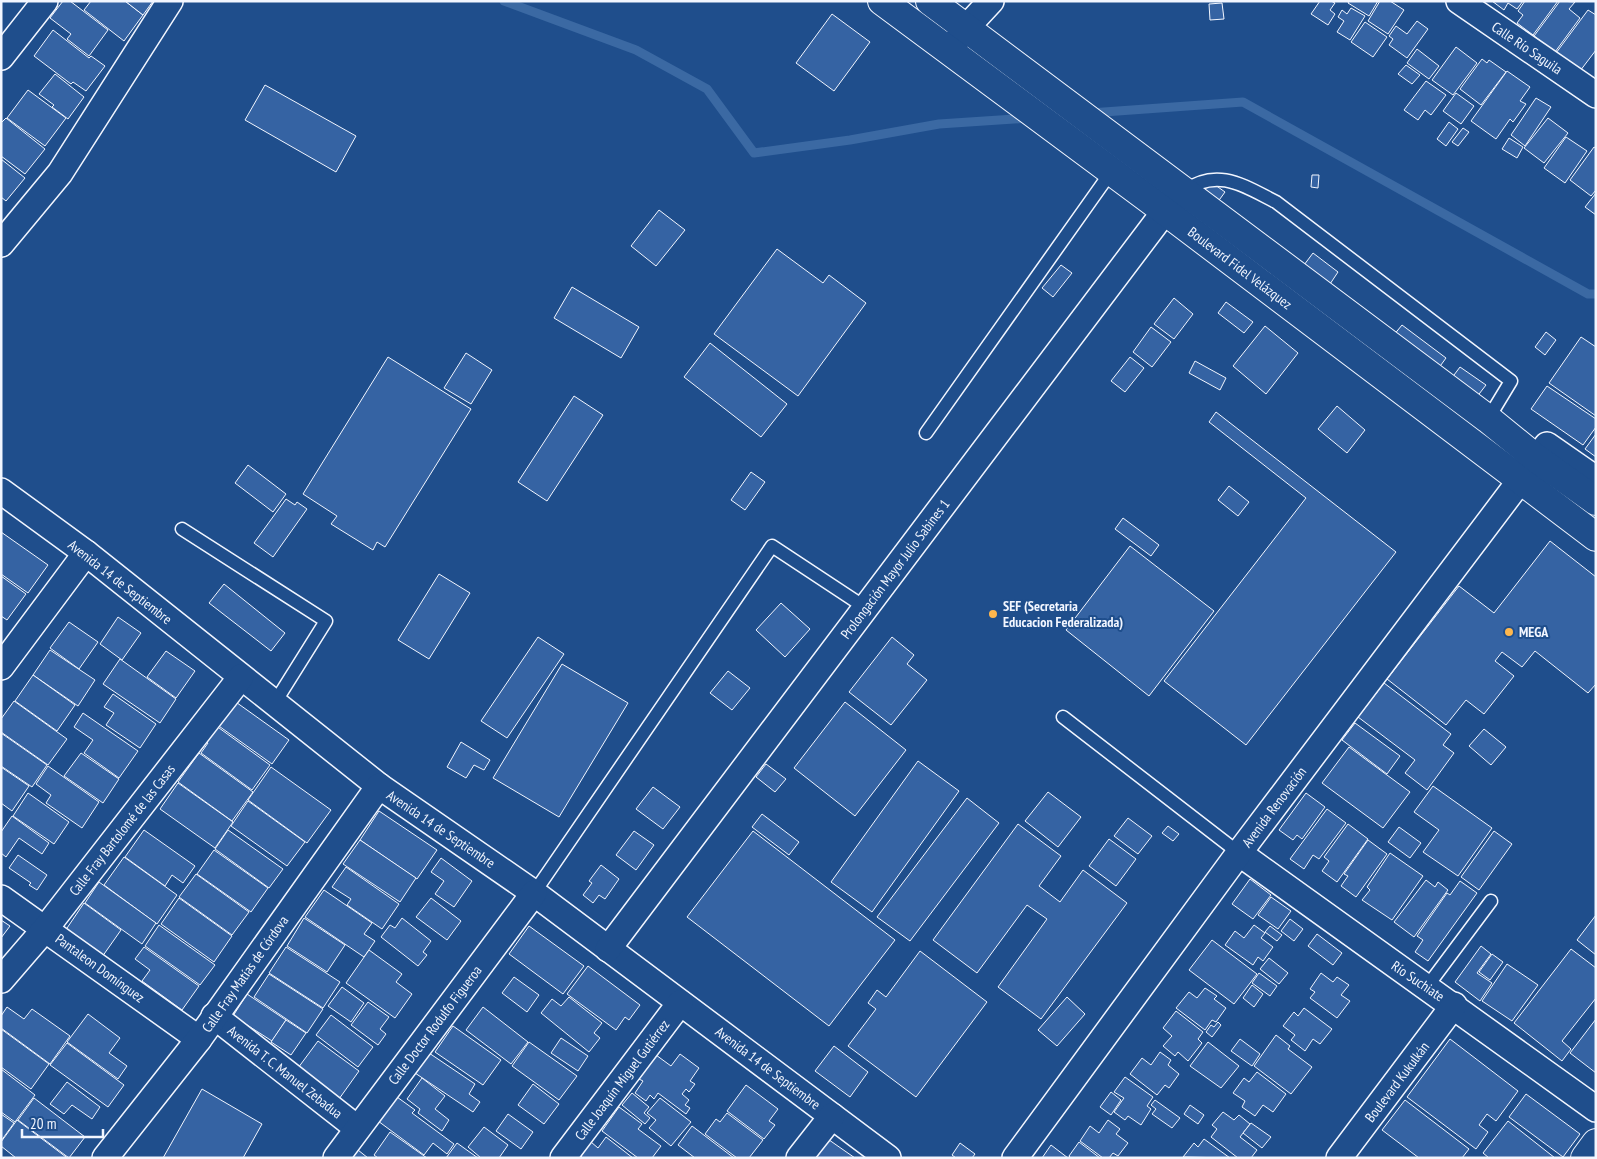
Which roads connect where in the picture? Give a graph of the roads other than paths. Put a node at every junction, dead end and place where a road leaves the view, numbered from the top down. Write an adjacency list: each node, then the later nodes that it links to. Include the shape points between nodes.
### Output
1 (45, 1): 9 (street)
2 (170, 1): 14 (street, via 60,173)
3 (882, 1): 8 (main road, Boulevard Fidel Velázquez)
4 (930, 1): 7 (main road, Boulevard Fidel Velázquez)
5 (991, 1): 7 (street)
6 (1459, 1): 10 (street, Calle Río Saguila)
7 (966, 28): 8 (street); 12 (main road, Boulevard Fidel Velázquez)
8 (948, 50): 11 (main road, Boulevard Fidel Velázquez)
9 (1, 57)
10 (1595, 93)
11 (1111, 172): 13 (main road, Boulevard Fidel Velázquez); 16 (lane)
12 (1184, 191): 13 (street, Prolongación Mayor Julio Sabines 1); 15 (main road, Boulevard Fidel Velázquez); 15 (lane, via 1195,184 1223,179 1276,202 1511,381)
13 (1165, 211): 17 (main road, Boulevard Fidel Velázquez); 24 (street, Prolongación Mayor Julio Sabines 1)
14 (1, 244)
15 (1488, 419): 17 (main road, Boulevard Fidel Velázquez)
16 (926, 433)
17 (1529, 469): 18 (street, via 1547,445); 20 (main road, Boulevard Fidel Velázquez); 22 (main road, Boulevard Fidel Velázquez); 30 (street, Avenida Renovación)
18 (1596, 479)
19 (1, 491): 23 (street, Avenida 14 de Septiembre)
20 (1596, 501)
21 (182, 529): 27 (lane, via 326,621)
22 (1596, 537)
23 (86, 553): 25 (street); 26 (street, Avenida 14 de Septiembre)
24 (866, 608): 31 (lane, via 772,546); 35 (street, Prolongación Mayor Julio Sabines 1)
25 (1, 668)
26 (241, 677): 27 (street, Avenida 14 de Septiembre); 34 (street, Calle Fray Bartolomé de las Casas)
27 (274, 704): 29 (street, Avenida 14 de Septiembre)
28 (1062, 717): 30 (lane)
29 (379, 786): 31 (street, Avenida 14 de Septiembre); 40 (street, Calle Fray Matías de Córdova)
30 (1239, 853): 37 (street, Río Suchiate); 51 (street, Avenida Renovación)
31 (534, 893): 35 (street, Avenida 14 de Septiembre); 44 (street, Calle Doctor Rodulfo Figueroa)
32 (1, 898): 34 (street, Pantaleon Domínguez)
33 (1491, 901): 37 (lane)
34 (45, 929): 36 (street, Calle Fray Bartolomé de las Casas); 41 (street, Pantaleon Domínguez)
35 (608, 949): 38 (street, Avenida 14 de Septiembre)
36 (1, 980)
37 (1426, 988): 39 (street, Río Suchiate)
38 (680, 1003): 43 (street, Avenida 14 de Septiembre); 48 (street, Calle Joaquín Miguel Gutiérrez)
39 (1454, 1005): 42 (street, Río Suchiate); 52 (street, Boulevard Kukulkán)
40 (214, 1016): 41 (street, Calle Fray Matías de Córdova); 44 (street, Avenida T. C. Manuel Zebadua)
41 (198, 1040): 46 (street, Calle Fray Matías de Córdova)
42 (1596, 1109)
43 (832, 1116): 49 (street); 50 (street, Avenida 14 de Septiembre)
44 (357, 1128): 47 (street, Calle Doctor Rodulfo Figueroa)
45 (1596, 1143): 53 (main road)
46 (105, 1158)
47 (336, 1158)
48 (564, 1158)
49 (799, 1158)
50 (888, 1158)
51 (1015, 1158)
52 (1339, 1158)
53 (1585, 1158)

